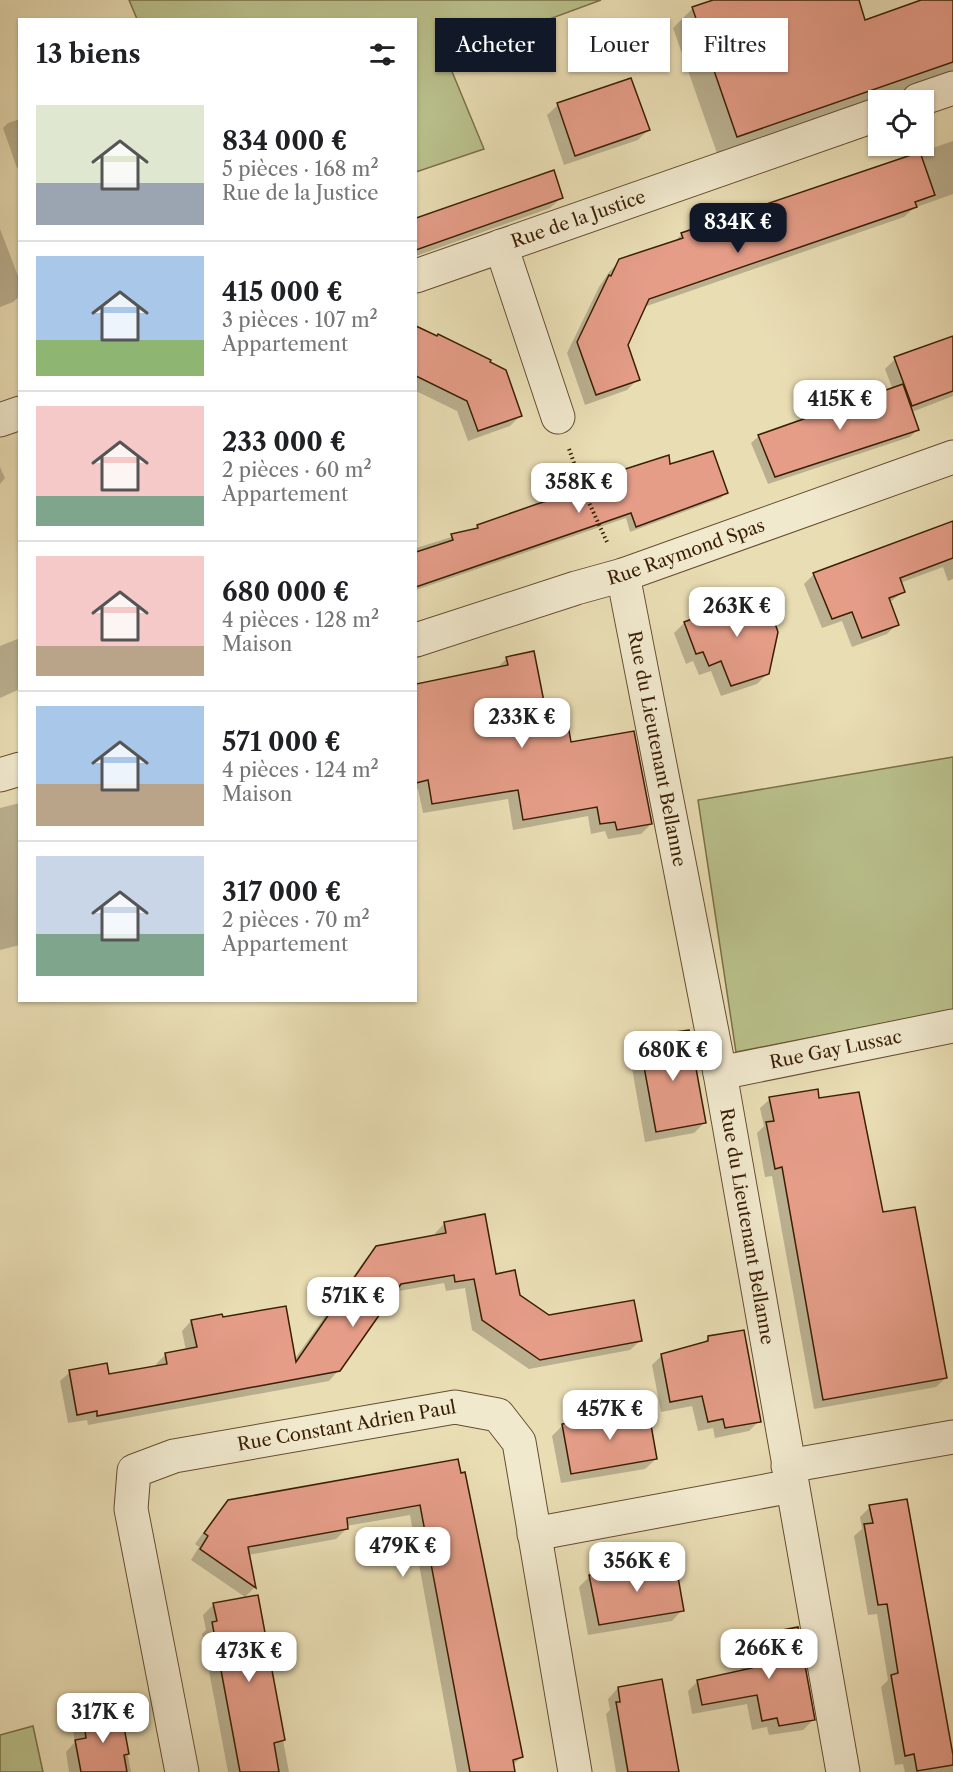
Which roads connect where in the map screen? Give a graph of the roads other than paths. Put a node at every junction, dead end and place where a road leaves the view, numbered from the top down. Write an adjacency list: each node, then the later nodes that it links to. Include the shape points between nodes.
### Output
1 (953, 88): 2 (street)
2 (934, 95)
3 (868, 118): 4 (street, Rue de la Justice)
4 (501, 246): 5 (street, Rue de la Justice); 7 (street)
5 (417, 276)
6 (18, 414): 8 (street)
7 (558, 417)
8 (0, 420)
9 (953, 457): 10 (street, Rue Raymond Spas)
10 (623, 575): 11 (street, Rue Raymond Spas); 15 (street, Rue du Lieutenant Bellanne)
11 (417, 640)
12 (18, 770): 13 (street)
13 (0, 775)
14 (953, 1026): 15 (street, Rue Gay Lussac)
15 (720, 1072): 17 (street, Rue du Lieutenant Bellanne)
16 (953, 1437): 17 (street)
17 (790, 1476): 18 (street); 21 (street, Rue du Lieutenant Bellanne)
18 (534, 1534): 19 (street, Rue Constant Adrien Paul, via 519,1442 498,1415 455,1407 174,1456 134,1472 131,1509); 20 (street, Rue Constant Adrien Paul)
19 (182, 1772)
20 (574, 1772)
21 (843, 1772)

